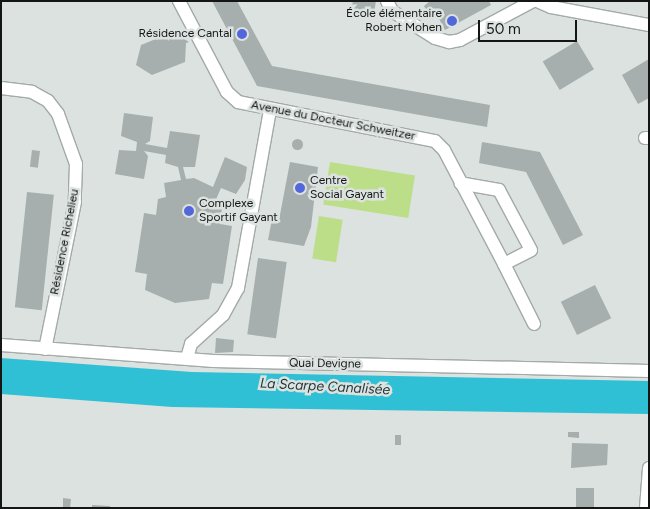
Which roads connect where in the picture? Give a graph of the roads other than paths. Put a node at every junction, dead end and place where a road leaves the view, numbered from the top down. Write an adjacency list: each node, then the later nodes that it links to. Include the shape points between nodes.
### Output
1 (179, 1): 7 (street, Avenue du Docteur Schweitzer, via 227,92 238,102)
2 (387, 1): 3 (street, via 392,11 434,38 449,42 460,40)
3 (533, 1)
4 (537, 1): 5 (street, via 550,7)
5 (649, 25)
6 (1, 88): 12 (street, Résidence Richelieu, via 32,92 48,101 58,114 76,164 74,202)
7 (270, 110): 8 (street, Avenue du Docteur Schweitzer, via 429,139 440,144); 13 (street, via 238,288 223,315 191,344)
8 (461, 183): 9 (street, Avenue du Docteur Schweitzer); 9 (street, via 499,190 531,250)
9 (504, 264): 10 (street, Avenue du Docteur Schweitzer)
10 (534, 324)
11 (1, 345): 12 (street, Quai Devigne)
12 (45, 348): 13 (street, Quai Devigne)
13 (187, 358): 14 (street, Quai Devigne)
14 (649, 372)
15 (649, 468): 16 (street)
16 (646, 508)

